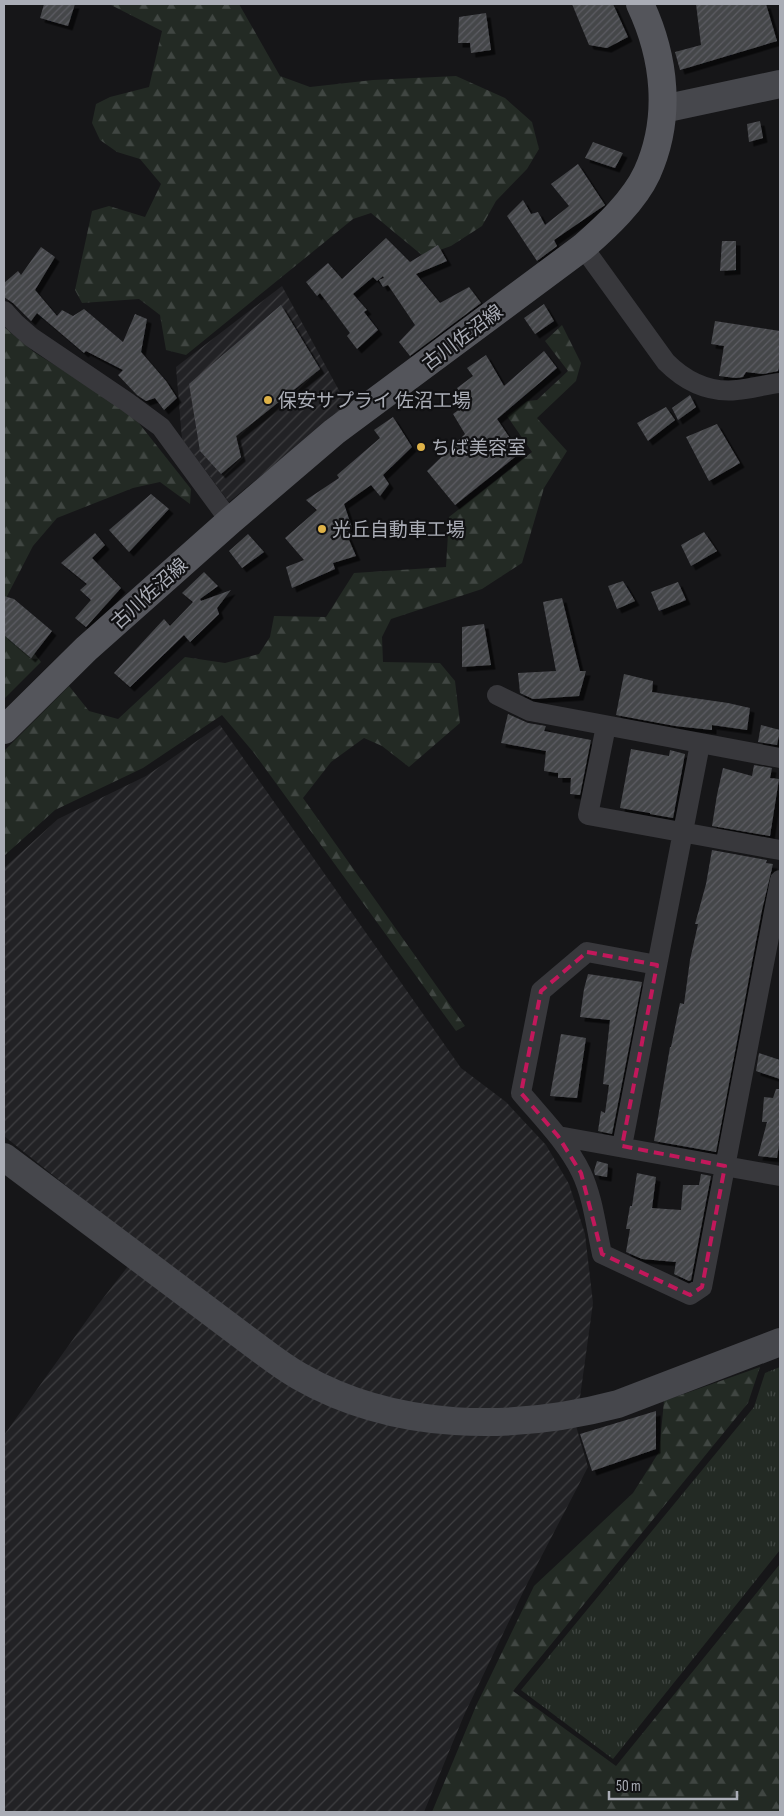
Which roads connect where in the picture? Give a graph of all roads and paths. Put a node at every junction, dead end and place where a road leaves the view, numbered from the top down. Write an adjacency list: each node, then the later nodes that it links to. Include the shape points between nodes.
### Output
1 (640, 4): 3 (main road, 古川佐沼線, via 657,51)
2 (780, 84): 3 (street)
3 (663, 110): 4 (main road, 古川佐沼線, via 658,144 647,174 628,202)
4 (583, 247): 6 (street, via 666,362 679,375 717,390); 7 (main road, 古川佐沼線, via 334,432)
5 (4, 311): 7 (street, via 31,337 161,426)
6 (780, 383)
7 (230, 520): 10 (main road, 古川佐沼線, via 86,649)
8 (497, 695): 9 (street, via 530,711)
9 (606, 726): 11 (street); 13 (street, via 588,814)
10 (4, 730)
11 (700, 744): 12 (street); 13 (street)
12 (780, 758)
13 (683, 832): 14 (street); 16 (street)
14 (780, 850)
15 (780, 880): 20 (street)
16 (658, 965): 17 (street, via 587,952 541,991 521,1094); 18 (street)
17 (558, 1136): 18 (street); 20 (street, via 581,1173 591,1200 602,1254 690,1295 702,1287)
18 (622, 1146): 20 (street)
19 (4, 1157): 22 (street, via 299,1376 365,1405 397,1414 480,1422 545,1419 590,1412)
20 (726, 1166): 21 (street)
21 (780, 1176)
22 (780, 1342)

